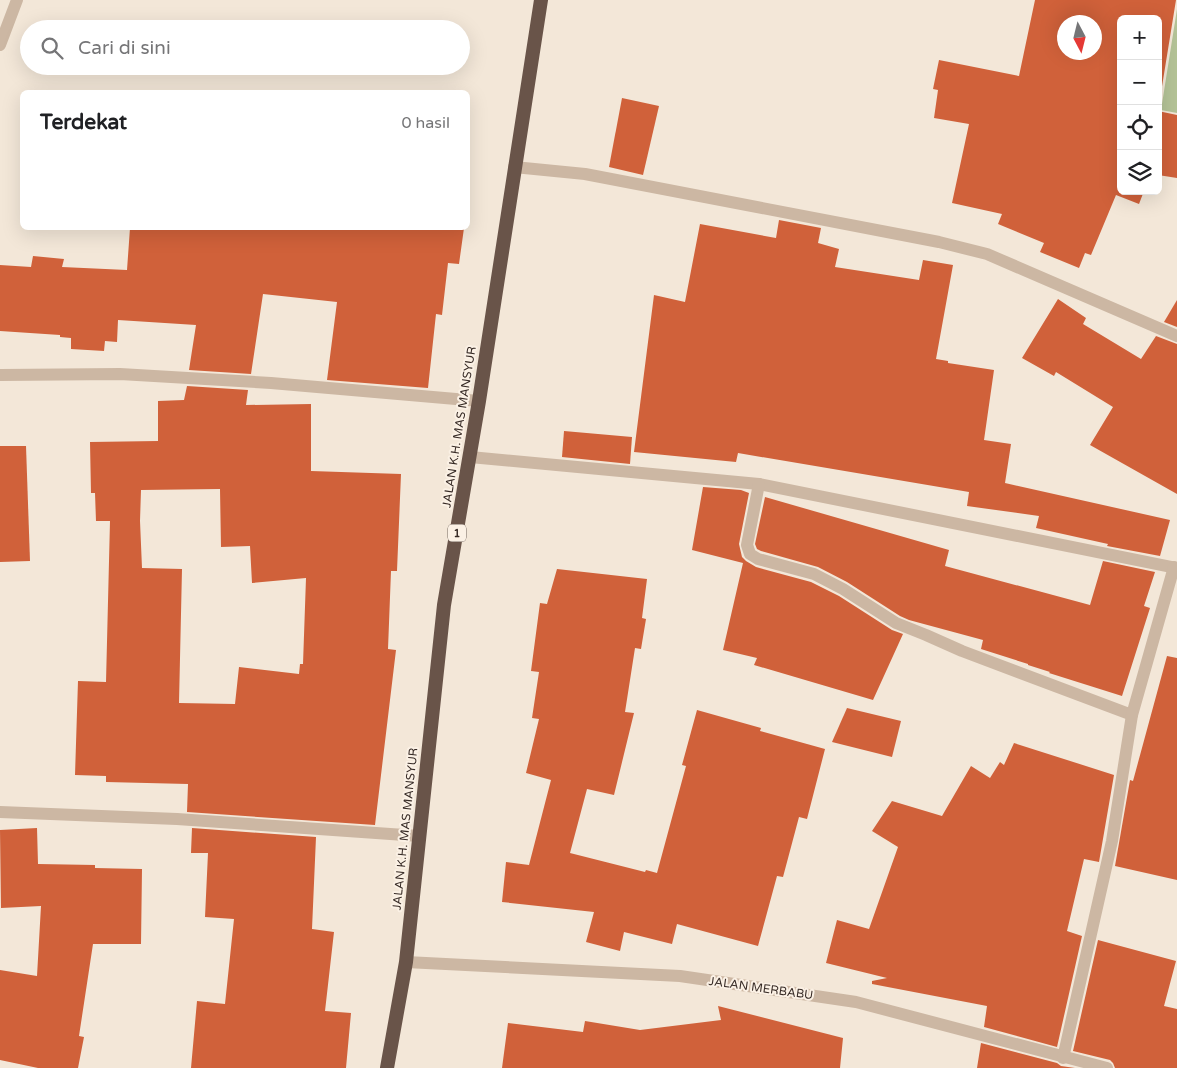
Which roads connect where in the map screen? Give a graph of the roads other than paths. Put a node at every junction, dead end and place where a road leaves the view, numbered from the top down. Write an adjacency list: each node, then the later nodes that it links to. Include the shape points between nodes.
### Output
1 (17, 0): 3 (street)
2 (541, 0): 4 (highway, JALAN K.H. MAS MANSYUR / 1)
3 (0, 45)
4 (514, 167): 5 (street, via 585,174 987,254); 7 (highway, JALAN K.H. MAS MANSYUR / 1)
5 (1177, 336)
6 (0, 375): 7 (street, via 130,375)
7 (479, 401): 8 (highway, JALAN K.H. MAS MANSYUR / 1)
8 (470, 457): 9 (street); 13 (highway, JALAN K.H. MAS MANSYUR / 1, via 444,605)
9 (759, 484): 10 (street); 11 (street, via 747,545 750,554 758,559 814,574 896,624)
10 (1175, 568): 11 (street)
11 (1132, 715): 15 (street, via 1112,841)
12 (0, 812): 13 (street, via 177,819)
13 (419, 836): 14 (highway, JALAN K.H. MAS MANSYUR / 1)
14 (406, 962): 15 (street, JALAN MERBABU, via 680,976 856,1002); 16 (highway, JALAN K.H. MAS MANSYUR / 1)
15 (1063, 1058): 17 (street, JALAN MERBABU)
16 (387, 1068)
17 (1107, 1068)

